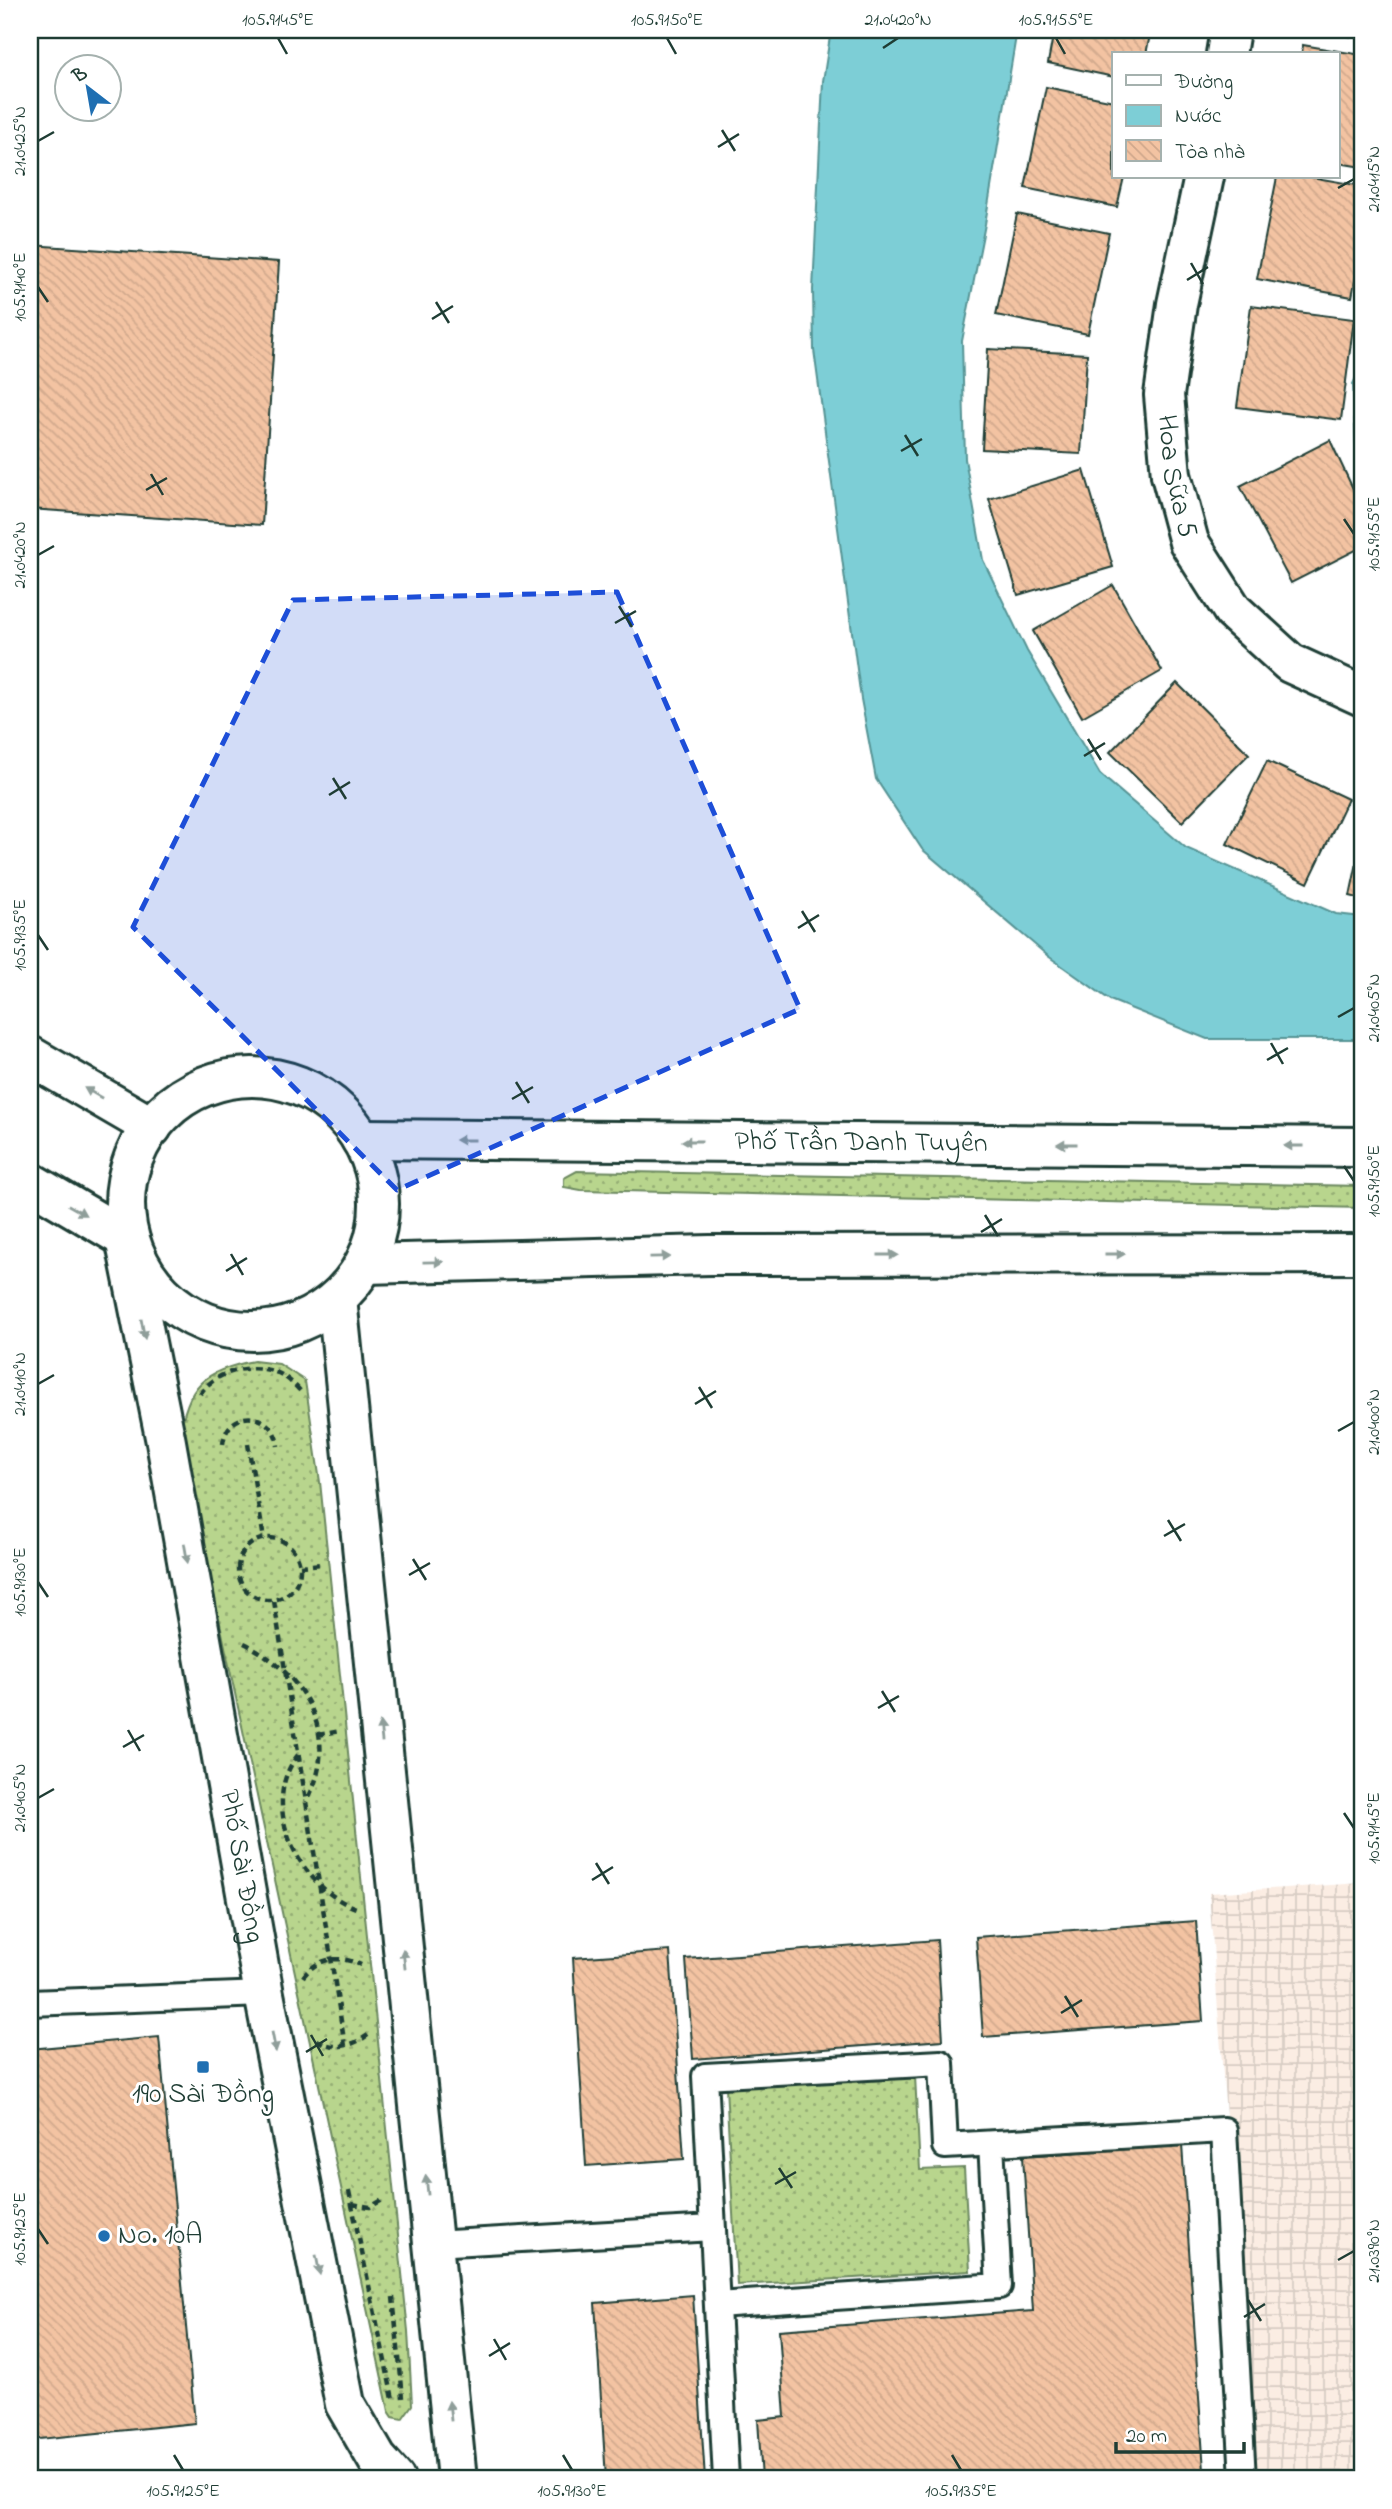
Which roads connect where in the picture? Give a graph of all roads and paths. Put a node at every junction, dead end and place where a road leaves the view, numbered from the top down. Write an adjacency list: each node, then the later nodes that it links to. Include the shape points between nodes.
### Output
1 (1230, 30): 2 (street)
2 (1226, 52)
3 (1204, 178): 4 (street, Hoa Sữa 5, via 1177,304 1164,395 1171,475 1189,542 1233,611 1290,663)
4 (1362, 696)
5 (30, 1056): 6 (street, one-way to 5)
6 (152, 1127): 7 (street, Phố Sài Đồng, via 181,1099 199,1090 236,1079 265,1078 313,1092 344,1116); 10 (street, Phố Sài Đồng, via 128,1180)
7 (361, 1139): 8 (street, Phố Trần Danh Tuyên, one-way to 7); 12 (street, Phố Sài Đồng, via 374,1166 380,1205 374,1244)
8 (1362, 1147)
9 (30, 1182): 10 (street, one-way to 10)
10 (125, 1238): 13 (street, via 165,1296 187,1314 222,1328 278,1329 313,1316); 44 (street, Phố Sài Đồng, one-way to 44, via 169,1456)
11 (1362, 1254): 12 (street, one-way to 11, via 710,1255)
12 (365, 1264): 13 (street)
13 (337, 1299): 60 (street, one-way to 13)
14 (195, 1401): 15 (path, via 206,1384 231,1371 253,1368 279,1373 303,1392)
15 (307, 1404)
16 (223, 1444): 18 (path, via 234,1421 251,1416 268,1422)
17 (248, 1444): 19 (path)
18 (278, 1446)
19 (264, 1539): 22 (path, via 289,1545); 24 (path, via 244,1551 237,1570 253,1597)
20 (322, 1554): 21 (path)
21 (323, 1564): 22 (path); 23 (path)
22 (300, 1566): 24 (path, via 292,1591)
23 (325, 1578)
24 (274, 1601): 26 (path)
25 (237, 1641): 26 (path, via 264,1653)
26 (286, 1672): 29 (path, via 309,1703); 31 (path)
27 (338, 1717): 28 (path)
28 (340, 1731): 29 (path); 30 (path)
29 (318, 1735): 32 (path, via 319,1772)
30 (341, 1745)
31 (299, 1755): 32 (path); 33 (path, via 284,1777 283,1820 298,1856)
32 (306, 1802): 33 (path)
33 (319, 1885): 35 (path); 38 (path)
34 (355, 1895): 35 (path)
35 (356, 1908): 36 (path)
36 (357, 1920)
37 (360, 1954): 40 (path)
38 (331, 1958): 40 (path); 41 (path, via 316,1964); 50 (path)
39 (300, 1964): 41 (path)
40 (362, 1965): 42 (path)
41 (303, 1978): 43 (path)
42 (363, 1979)
43 (305, 1990)
44 (264, 1994): 45 (lane); 65 (street, Phố Sài Đồng, one-way to 65, via 345,2404)
45 (30, 2003)
46 (367, 2021): 48 (path)
47 (313, 2028): 49 (path)
48 (368, 2035): 50 (path); 51 (path)
49 (316, 2040): 50 (path); 52 (path)
50 (345, 2046)
51 (370, 2049)
52 (319, 2054)
53 (990, 2144): 59 (lane, via 945,2146 941,2063 705,2076); 62 (lane, via 999,2286); 68 (lane, via 1224,2130)
54 (383, 2185): 56 (path)
55 (348, 2190): 57 (path)
56 (384, 2199): 57 (path, via 370,2207); 58 (path)
57 (351, 2204): 64 (path)
58 (386, 2212)
59 (713, 2228): 60 (lane); 62 (lane)
60 (433, 2244): 66 (street, one-way to 60)
61 (393, 2292): 63 (path)
62 (717, 2305): 67 (lane)
63 (403, 2398)
64 (393, 2399)
65 (394, 2479)
66 (457, 2479)
67 (726, 2479)
68 (1242, 2479)

